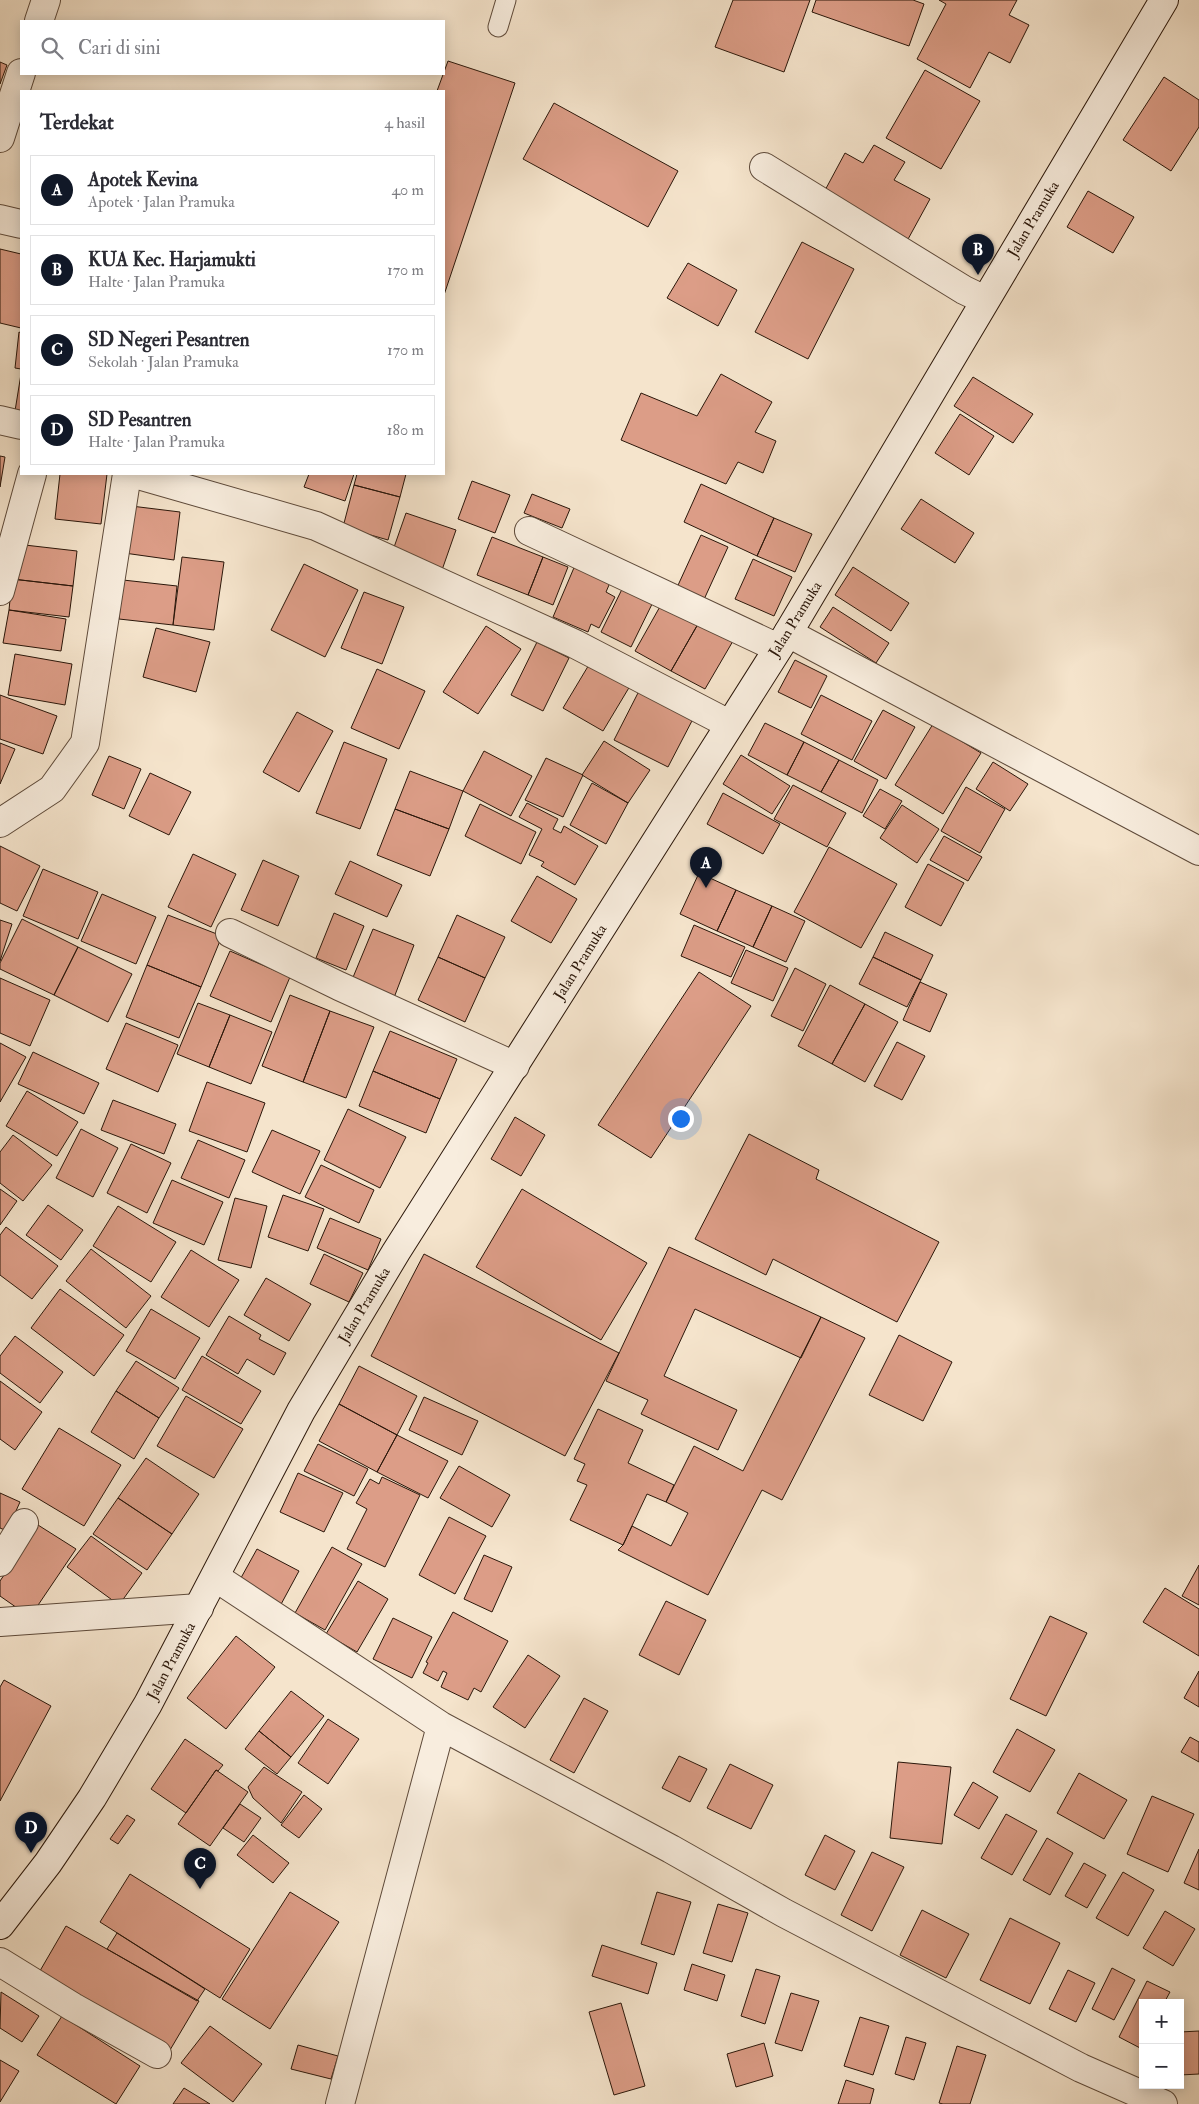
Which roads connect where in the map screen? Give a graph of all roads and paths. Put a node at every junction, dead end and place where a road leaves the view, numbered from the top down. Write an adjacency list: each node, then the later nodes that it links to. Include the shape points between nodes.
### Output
1 (46, 0): 4 (street)
2 (506, 0): 5 (lane)
3 (1164, 0): 11 (street, Jalan Pramuka)
4 (39, 20)
5 (498, 27)
6 (20, 75): 7 (street)
7 (2, 125)
8 (764, 167): 11 (street)
9 (0, 219): 10 (street)
10 (20, 224)
11 (965, 289): 19 (street, Jalan Pramuka)
12 (0, 420): 13 (street)
13 (20, 425)
14 (32, 475): 18 (street)
15 (127, 475): 21 (street, via 85,743 52,789)
16 (138, 475): 20 (street, via 316,526 575,644)
17 (529, 531): 19 (street)
18 (0, 592)
19 (783, 641): 20 (street, Jalan Pramuka); 22 (street)
20 (729, 724): 24 (street, Jalan Pramuka)
21 (0, 824)
22 (1199, 850)
23 (230, 933): 24 (street)
24 (515, 1066): 27 (street, Jalan Pramuka, via 396,1252 301,1411)
25 (24, 1523): 26 (street)
26 (0, 1562)
27 (215, 1577): 28 (street, Jalan Pramuka); 30 (street)
28 (199, 1608): 29 (street); 31 (street, Jalan Pramuka, via 148,1704 92,1798)
29 (0, 1622)
30 (441, 1726): 34 (street); 35 (street, via 792,1918 1081,2068)
31 (0, 1925)
32 (0, 1962): 33 (street)
33 (157, 2054)
34 (340, 2104)
35 (1163, 2104)

